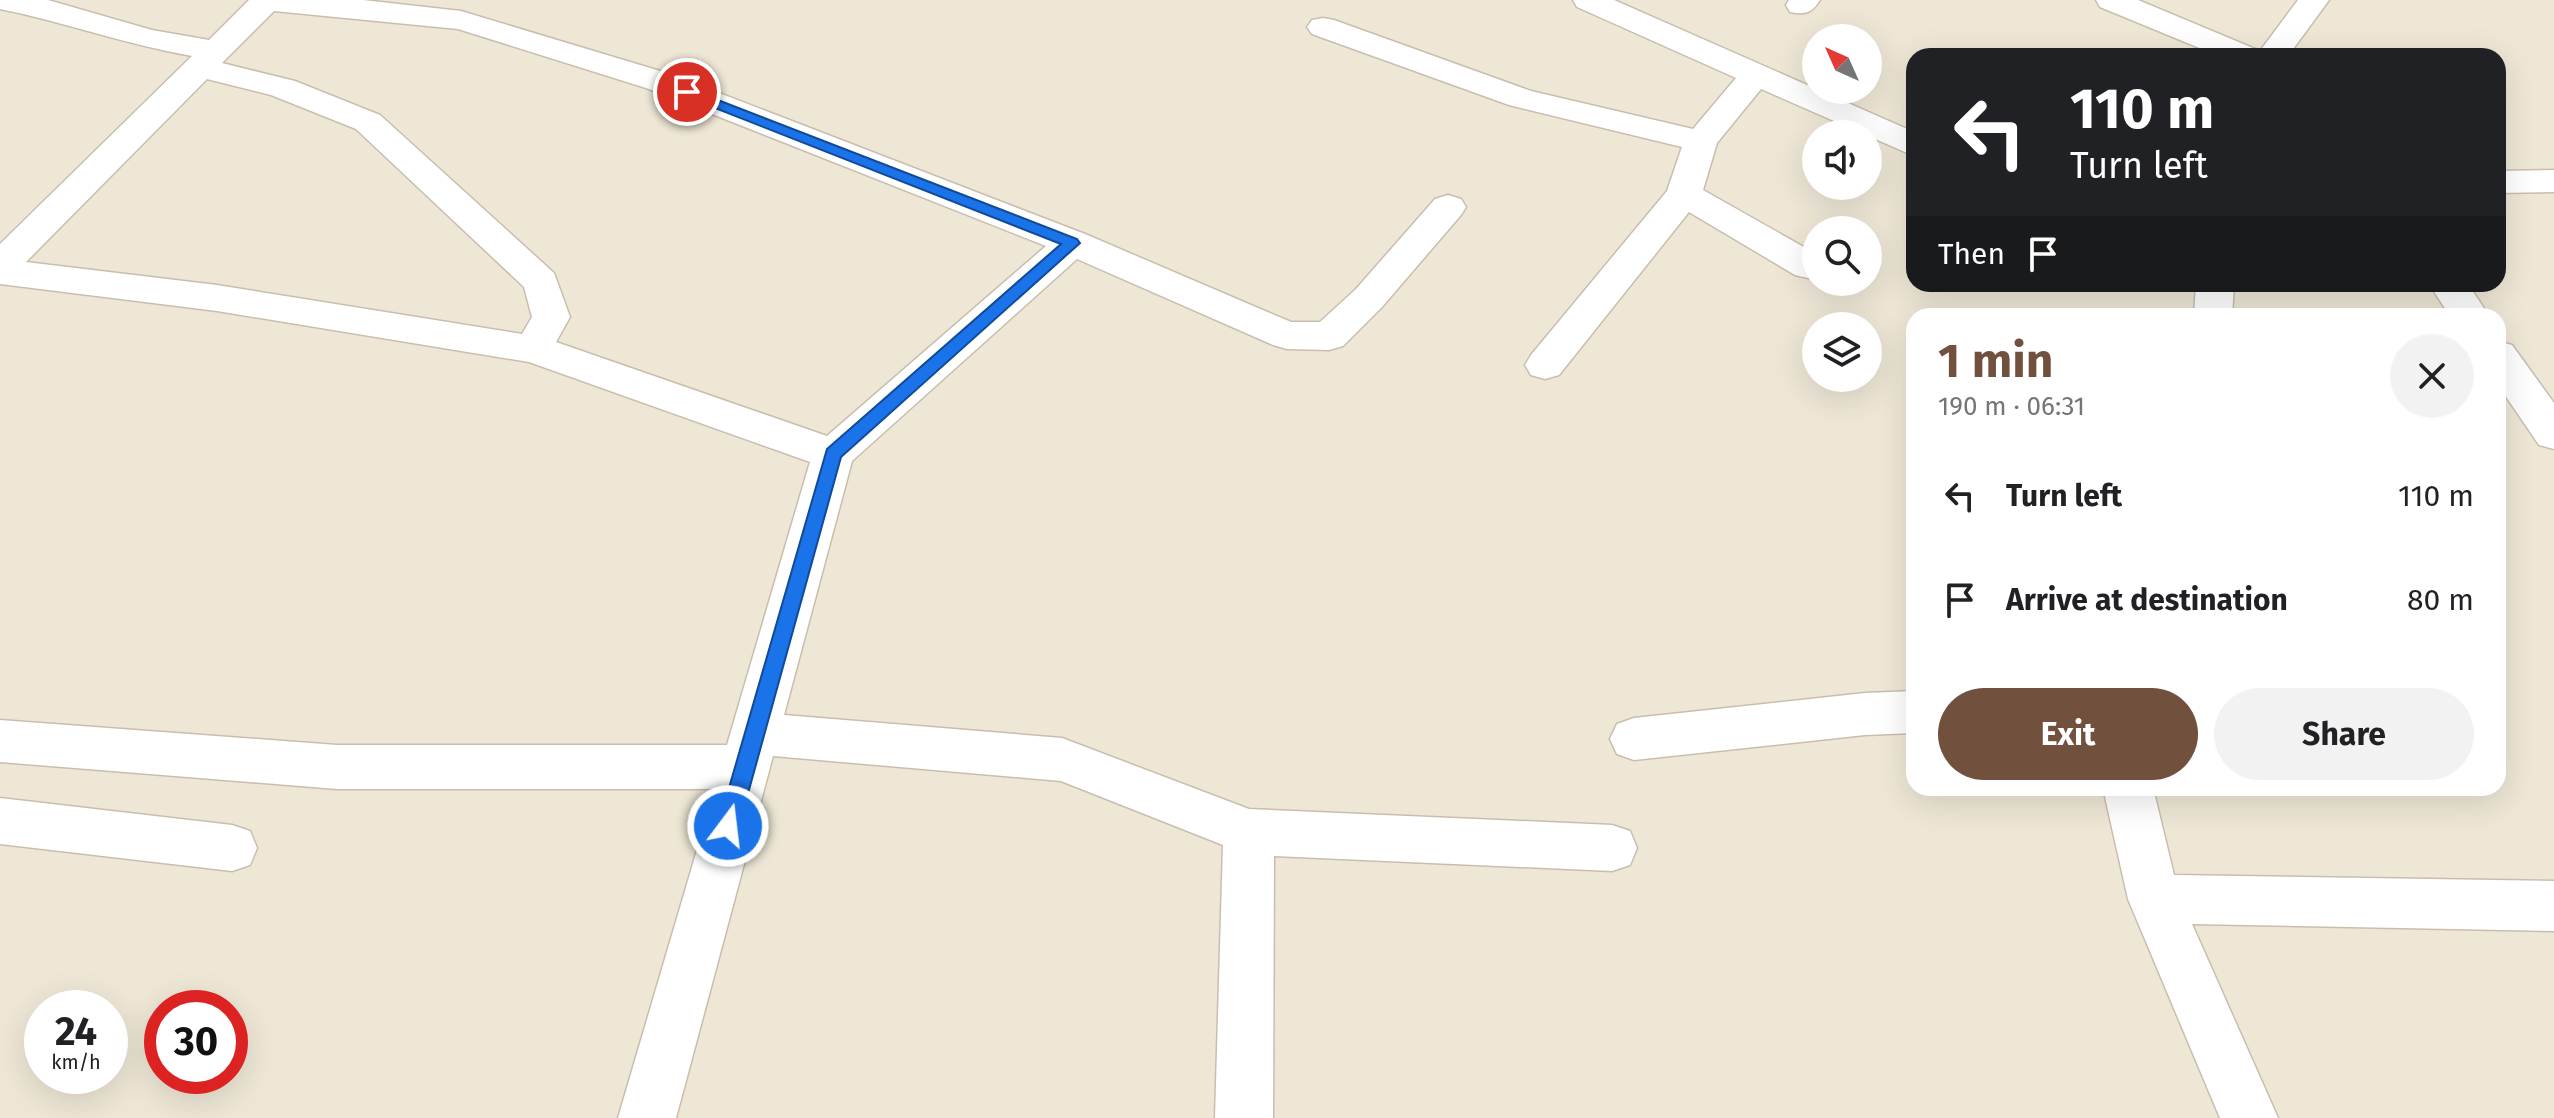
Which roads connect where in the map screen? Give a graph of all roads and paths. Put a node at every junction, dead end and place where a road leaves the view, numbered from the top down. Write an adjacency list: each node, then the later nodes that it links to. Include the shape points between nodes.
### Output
1 (0, 0): 9 (street, via 52,10)
2 (1588, 0): 10 (street)
3 (2111, 0): 7 (street)
4 (2314, 0): 8 (street)
5 (266, 1): 9 (street); 17 (street, via 461,20 658,81)
6 (1323, 27): 11 (street, via 1521,98)
7 (2228, 48)
8 (2278, 48)
9 (206, 58): 19 (street); 20 (street, via 368,122 541,282 551,317)
10 (1757, 73): 11 (street); 12 (street)
11 (1701, 141): 15 (street)
12 (1906, 141)
13 (2554, 181): 14 (street)
14 (2506, 182)
15 (1684, 194): 18 (street); 21 (street)
16 (1448, 207): 17 (street, via 1329,336 1287,335)
17 (1072, 243): 24 (street)
18 (1802, 263)
19 (0, 268): 20 (street)
20 (533, 349): 24 (street)
21 (1545, 365)
22 (2506, 366): 23 (street)
23 (2554, 434)
24 (833, 454): 28 (street)
25 (1906, 712): 26 (street)
26 (1634, 739)
27 (0, 741): 28 (street, via 337,767)
28 (749, 750): 31 (street, via 1062,760); 36 (street)
29 (2130, 796): 34 (street)
30 (0, 821): 32 (street)
31 (1249, 832): 33 (street); 37 (street)
32 (232, 848)
33 (1612, 848)
34 (2154, 899): 35 (street); 38 (street)
35 (2554, 906)
36 (647, 1118)
37 (1244, 1118)
38 (2249, 1118)

